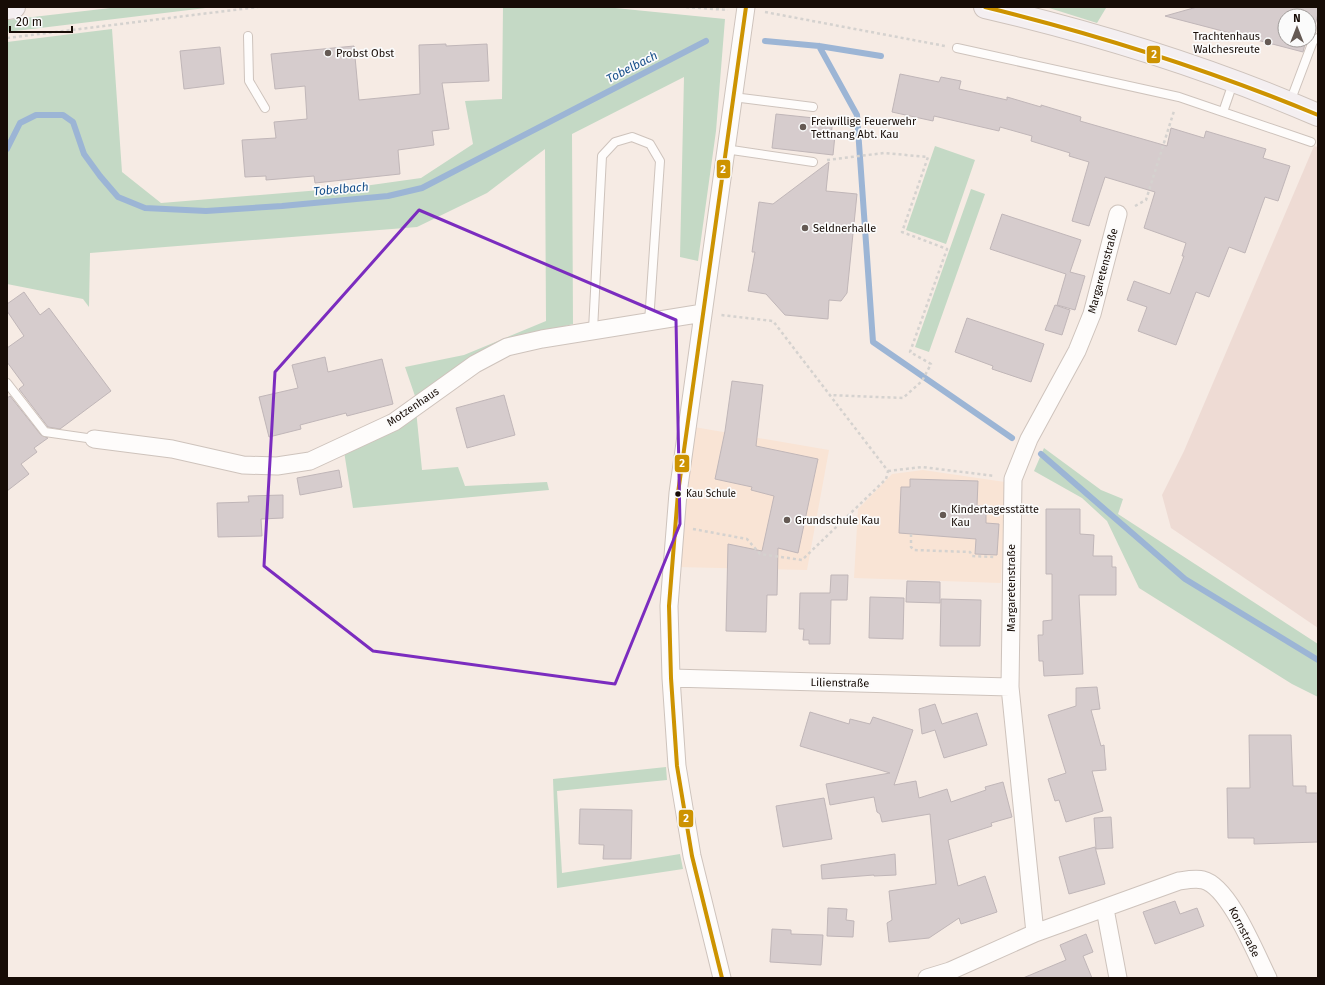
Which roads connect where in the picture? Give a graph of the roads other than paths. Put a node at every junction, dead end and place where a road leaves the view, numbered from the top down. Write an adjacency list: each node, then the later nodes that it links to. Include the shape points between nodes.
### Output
1 (14, 7): 3 (main road)
2 (985, 7): 8 (main road, via 1153,52)
3 (7, 8)
4 (746, 9): 9 (street)
5 (248, 36): 12 (lane, via 249,81)
6 (1318, 38): 10 (lane, via 1313,41)
7 (957, 48): 13 (lane, via 1179,97)
8 (1234, 80): 10 (main road); 13 (lane)
9 (733, 98): 11 (lane); 16 (street)
10 (1290, 103): 14 (main road)
11 (813, 107)
12 (266, 108)
13 (1224, 112): 15 (lane)
14 (1318, 116)
15 (1311, 142)
16 (725, 150): 17 (lane); 19 (street)
17 (813, 162)
18 (1118, 214): 25 (street, Margaretenstraße, via 1092,314 1077,351 1029,439 1013,479)
19 (703, 313): 20 (street, Motzenhaus); 24 (street, via 675,526 669,606)
20 (649, 322): 21 (street, Motzenhaus); 21 (lane, via 660,161 650,144 632,137 615,142 602,156)
21 (593, 330): 23 (street, Motzenhaus, via 506,347 475,364 394,422 310,461 277,466 243,465 172,450)
22 (7, 383): 23 (lane, via 45,432)
23 (94, 439)
24 (670, 678): 25 (street, Lilienstraße); 28 (street, via 682,800 692,856)
25 (1010, 687): 27 (street, Margaretenstraße)
26 (1105, 909): 27 (street, Kornstraße); 30 (street); 31 (street, Kornstraße, via 1179,881 1203,880 1215,886 1232,906)
27 (1035, 933): 29 (street, Kornstraße, via 950,971)
28 (722, 978)
29 (927, 978)
30 (1118, 978)
31 (1268, 978)

